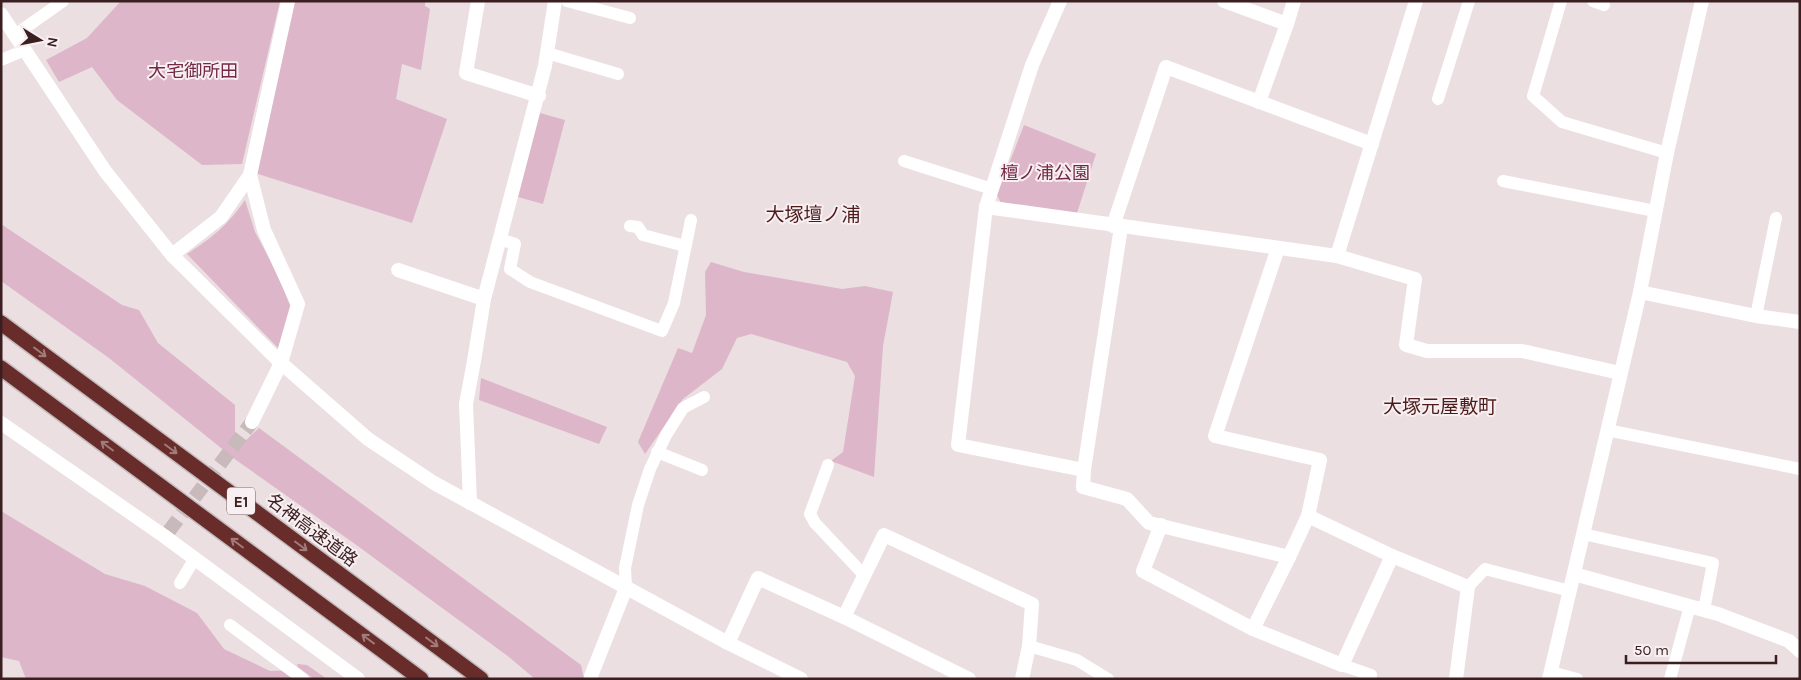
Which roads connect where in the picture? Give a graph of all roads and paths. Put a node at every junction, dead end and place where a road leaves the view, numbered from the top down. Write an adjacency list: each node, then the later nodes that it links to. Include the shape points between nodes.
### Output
1 (63, 1): 16 (lane)
2 (288, 1): 27 (street)
3 (478, 1): 21 (street, via 466,73)
4 (555, 1): 18 (street)
5 (567, 1): 14 (lane)
6 (1060, 1): 29 (street, via 1032,65)
7 (1224, 1): 15 (street)
8 (1294, 1): 15 (street)
9 (1416, 1): 24 (street)
10 (1469, 1): 22 (lane)
11 (1561, 1): 25 (lane, via 1533,96 1562,122)
12 (1702, 1): 25 (street)
13 (1, 14): 16 (street)
14 (630, 18)
15 (1287, 24): 23 (street)
16 (15, 35): 17 (street)
17 (25, 50): 19 (lane); 39 (street, via 106,171)
18 (548, 53): 20 (lane); 21 (street)
19 (1, 60)
20 (618, 74)
21 (538, 96): 36 (street)
22 (1438, 99)
23 (1259, 102): 24 (street); 35 (street, via 1166,67)
24 (1372, 144): 40 (street)
25 (1667, 153): 31 (street)
26 (904, 161): 29 (lane)
27 (250, 175): 39 (street, via 221,217); 47 (street, via 264,230 298,304)
28 (1503, 181): 31 (lane)
29 (992, 189): 30 (street)
30 (986, 208): 35 (street); 58 (street, via 958,446)
31 (1655, 211): 42 (street)
32 (1776, 218): 44 (lane)
33 (691, 220): 37 (lane)
34 (630, 226): 37 (lane, via 638,228 643,235)
35 (1117, 226): 38 (street); 58 (street)
36 (500, 239): 37 (lane, via 515,244 510,269 530,282 662,331 674,303); 43 (street)
37 (685, 246)
38 (1278, 248): 40 (street); 60 (street, via 1215,436 1320,460)
39 (172, 255): 47 (street)
40 (1338, 256): 49 (street, via 1415,279 1406,345 1427,351 1522,351)
41 (398, 270): 43 (street)
42 (1640, 292): 44 (street); 49 (street)
43 (484, 299): 59 (street, via 466,404)
44 (1756, 316): 45 (street)
45 (1800, 322)
46 (1, 323): 86 (highway, 名神高速道路 / E1, one-way to 86)
47 (282, 363): 51 (street); 59 (street, via 368,439)
48 (1, 368): 85 (highway, E1, one-way to 48)
49 (1620, 373): 53 (street)
50 (704, 397): 54 (lane, via 683,408)
51 (252, 422)
52 (1, 423): 65 (street, via 166,533)
53 (1607, 430): 56 (lane); 62 (street)
54 (658, 452): 57 (lane); 70 (lane, via 638,505 625,568)
55 (828, 465): 67 (lane, via 810,514 815,524)
56 (1800, 469)
57 (702, 470)
58 (1084, 470): 61 (street, via 1083,487 1127,499 1149,522)
59 (470, 503): 70 (street)
60 (1308, 516): 63 (street); 64 (street)
61 (1161, 525): 64 (street); 76 (street, via 1143,571)
62 (1583, 534): 66 (street); 73 (lane, via 1714,563)
63 (1392, 556): 69 (street); 80 (street)
64 (1289, 557): 76 (street)
65 (195, 558): 68 (lane); 84 (street)
66 (1574, 574): 71 (street); 72 (street)
67 (864, 576): 74 (street); 78 (street, via 884,535 1032,604)
68 (180, 582)
69 (1468, 587): 71 (lane, via 1485,569); 92 (street)
70 (626, 588): 77 (street); 82 (street)
71 (1570, 591): 81 (street)
72 (1690, 606): 73 (street); 94 (lane)
73 (1704, 610): 79 (street, via 1789,641)
74 (844, 618): 77 (street, via 758,578); 88 (street)
75 (230, 625): 83 (lane)
76 (1253, 629): 80 (street)
77 (728, 643): 87 (street)
78 (1029, 646): 89 (street); 90 (lane, via 1077,660)
79 (1800, 651)
80 (1342, 664): 91 (lane, via 1371,675)
81 (1550, 675): 93 (lane)
82 (591, 676)
83 (303, 679)
84 (358, 679)
85 (421, 679)
86 (481, 679)
87 (801, 679)
88 (969, 679)
89 (1022, 679)
90 (1108, 679)
91 (1370, 679)
92 (1456, 679)
93 (1577, 679)
94 (1670, 679)

